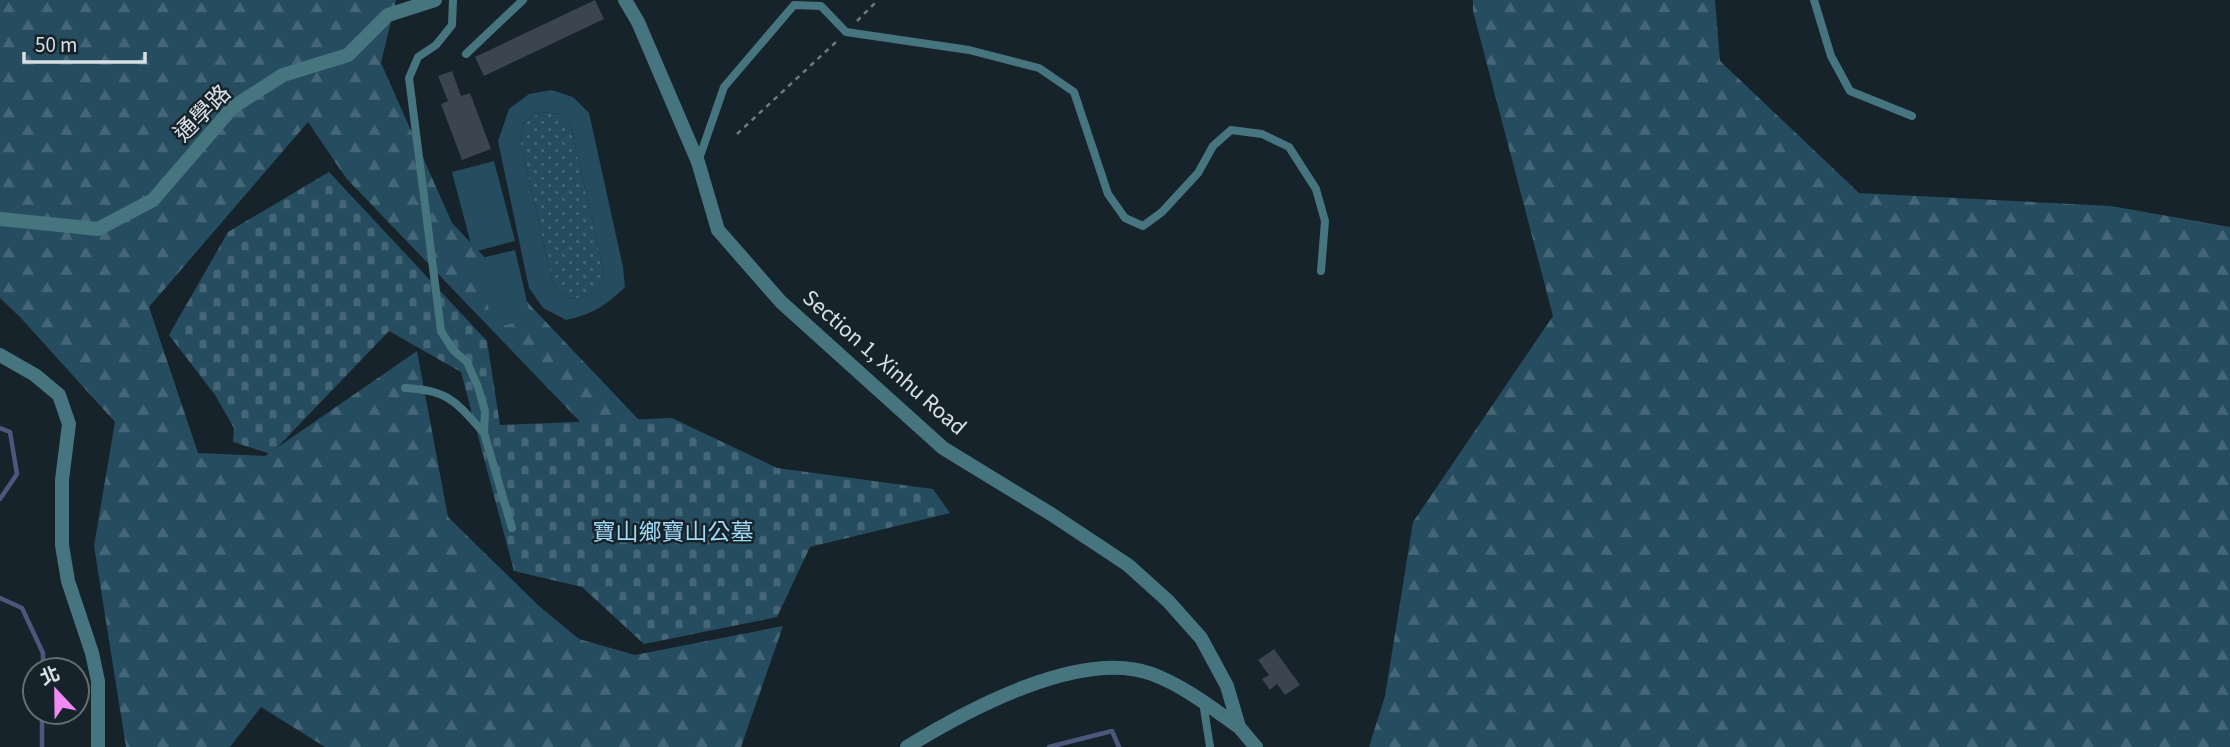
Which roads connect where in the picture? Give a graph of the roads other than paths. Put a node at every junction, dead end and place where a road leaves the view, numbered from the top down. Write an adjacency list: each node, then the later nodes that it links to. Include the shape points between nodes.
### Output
1 (435, 0): 10 (street, 通學路, via 388,15 348,55 283,75 233,107 153,200 98,229)
2 (453, 0): 14 (lane, via 452,25 436,45 418,57 409,78 441,331 467,362 478,387 485,411)
3 (523, 0): 7 (lane)
4 (625, 0): 9 (street, Section 1, Xinhu Road)
5 (1814, 0): 8 (lane, via 1831,56 1850,91)
6 (822, 3): 9 (lane, via 794,5 724,87); 11 (lane, via 846,32 969,50 1039,68 1074,92 1108,194 1125,218 1143,226 1198,173 1213,146 1231,130 1262,134 1289,147 1316,189 1325,221)
7 (466, 54)
8 (1912, 116)
9 (698, 162): 17 (street, Section 1, Xinhu Road, via 718,230 781,302 943,448 1128,565 1168,601 1201,638 1227,687)
10 (0, 219)
11 (1321, 271)
12 (0, 355): 18 (street, via 36,375 59,395 69,424 62,480 62,545 68,581 99,681)
13 (405, 388): 14 (lane, via 445,395)
14 (484, 433): 15 (lane)
15 (512, 528)
16 (1203, 702): 17 (street); 19 (street, via 1151,673 1086,669 988,703); 20 (lane)
17 (1239, 727): 21 (street, Section 1, Xinhu Road)
18 (98, 747)
19 (907, 747)
20 (1210, 747)
21 (1256, 747)

